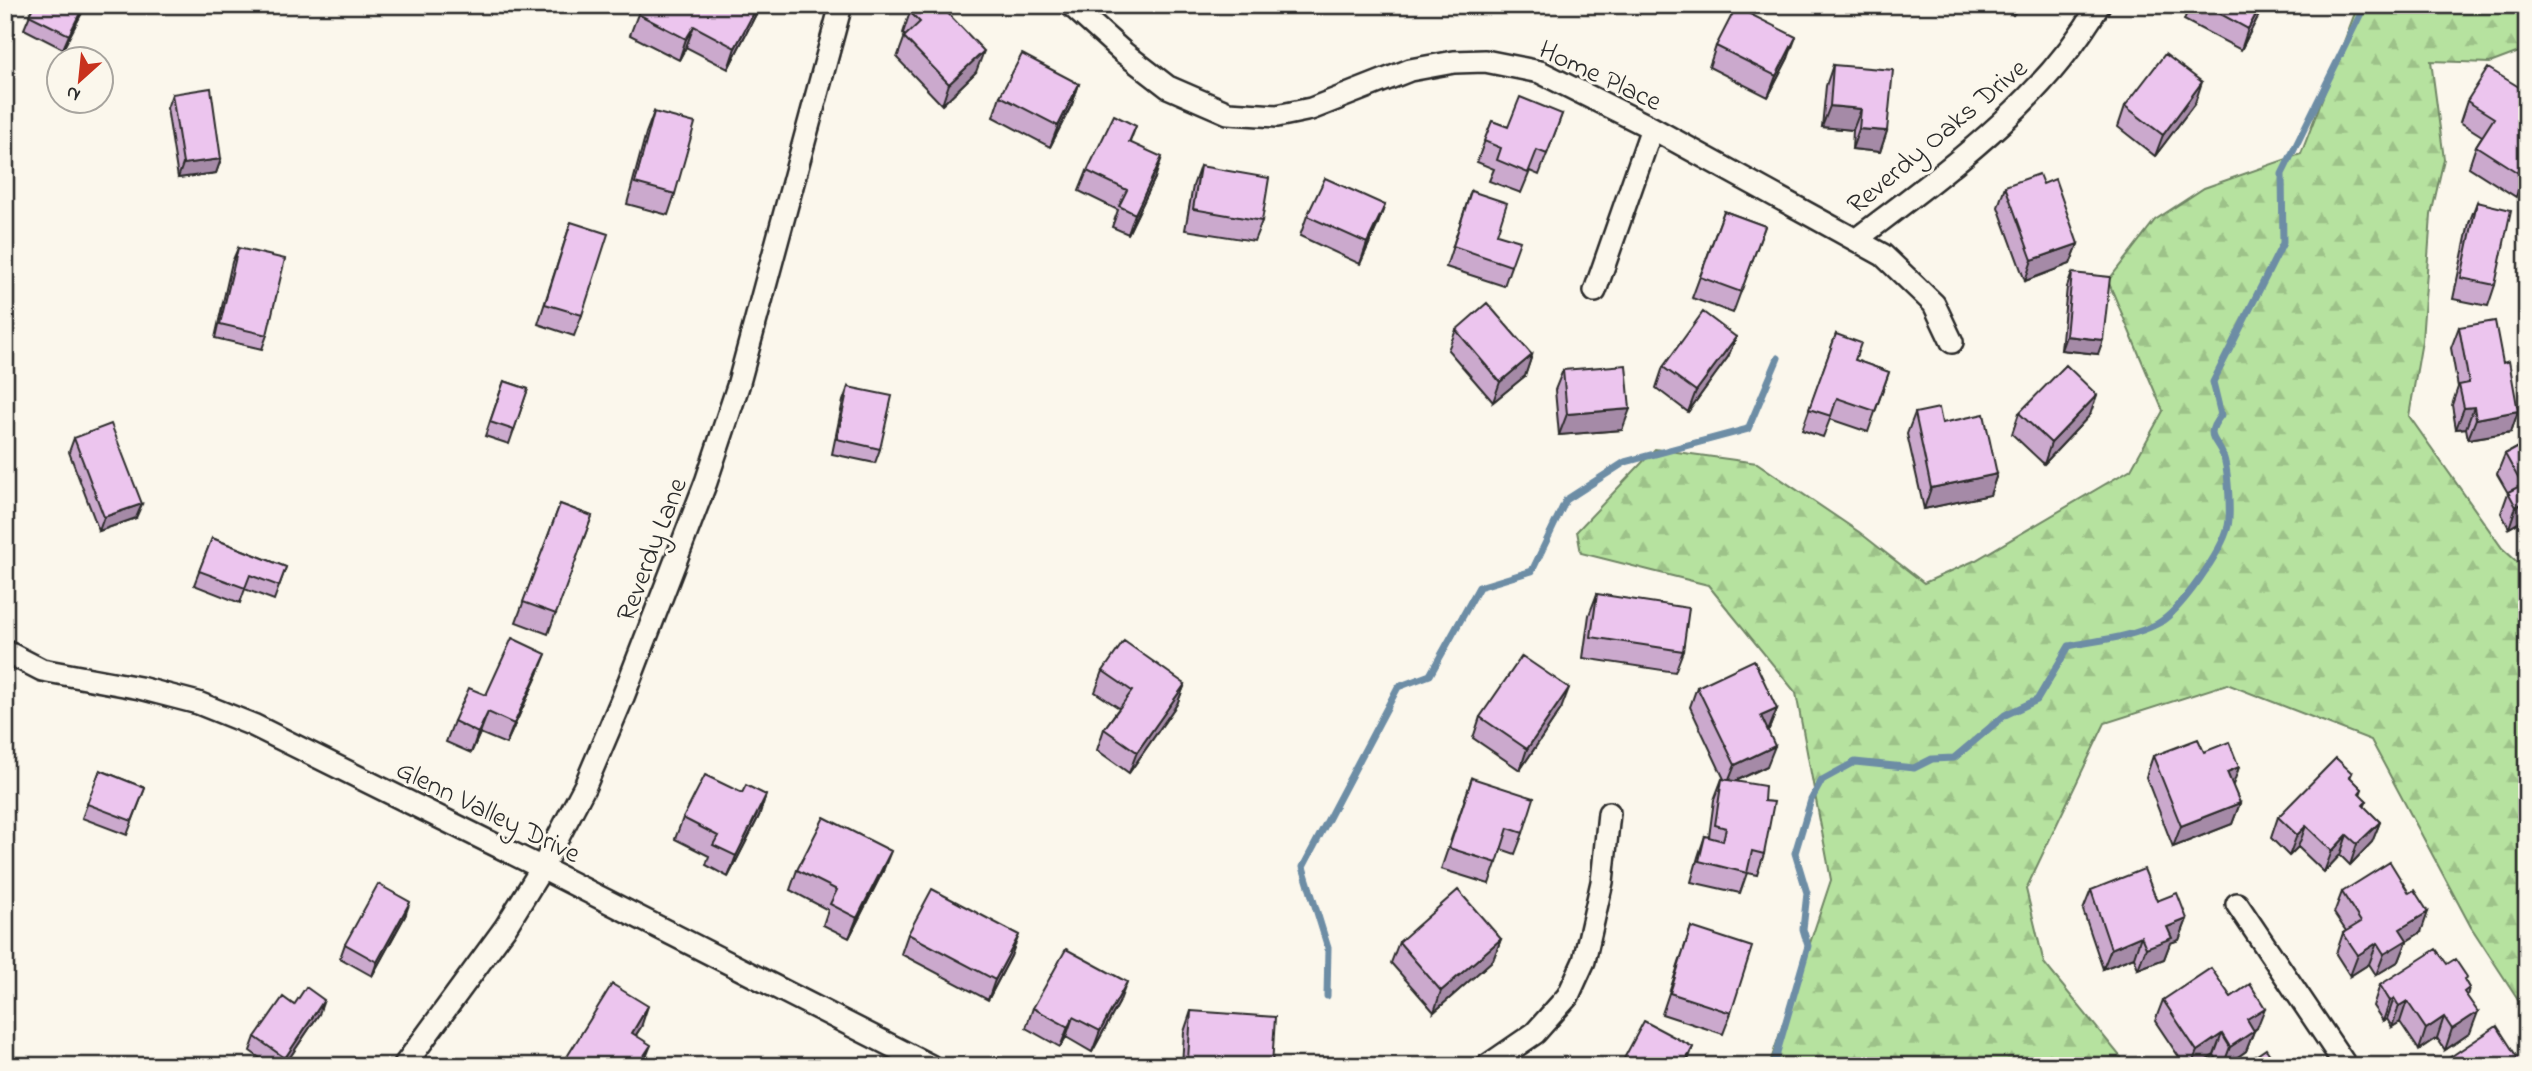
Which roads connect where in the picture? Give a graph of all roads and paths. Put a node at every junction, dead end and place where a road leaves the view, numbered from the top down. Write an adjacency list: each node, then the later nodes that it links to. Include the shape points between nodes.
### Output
1 (841, 5): 10 (street, Reverdy Lane, via 738,386 706,482 623,698 585,786)
2 (1071, 5): 4 (street, Home Place, via 1168,87 1228,113 1277,116 1343,98 1410,69 1485,61 1540,72)
3 (2099, 5): 5 (street, Reverdy Oaks Drive, via 2029,99)
4 (1652, 128): 5 (street, Home Place); 6 (street)
5 (1857, 239): 7 (street, Home Place, via 1900,270 1934,304)
6 (1595, 291)
7 (1952, 342)
8 (5, 651): 10 (street, Glenn Valley Drive, via 42,670 198,703 253,725)
9 (1609, 813): 14 (street, via 1602,882 1584,961 1568,996 1535,1032)
10 (542, 867): 12 (street, Reverdy Lane, via 505,928); 13 (street, Glenn Valley Drive)
11 (2237, 904): 15 (street)
12 (404, 1066)
13 (931, 1066)
14 (1487, 1066)
15 (2346, 1066)

